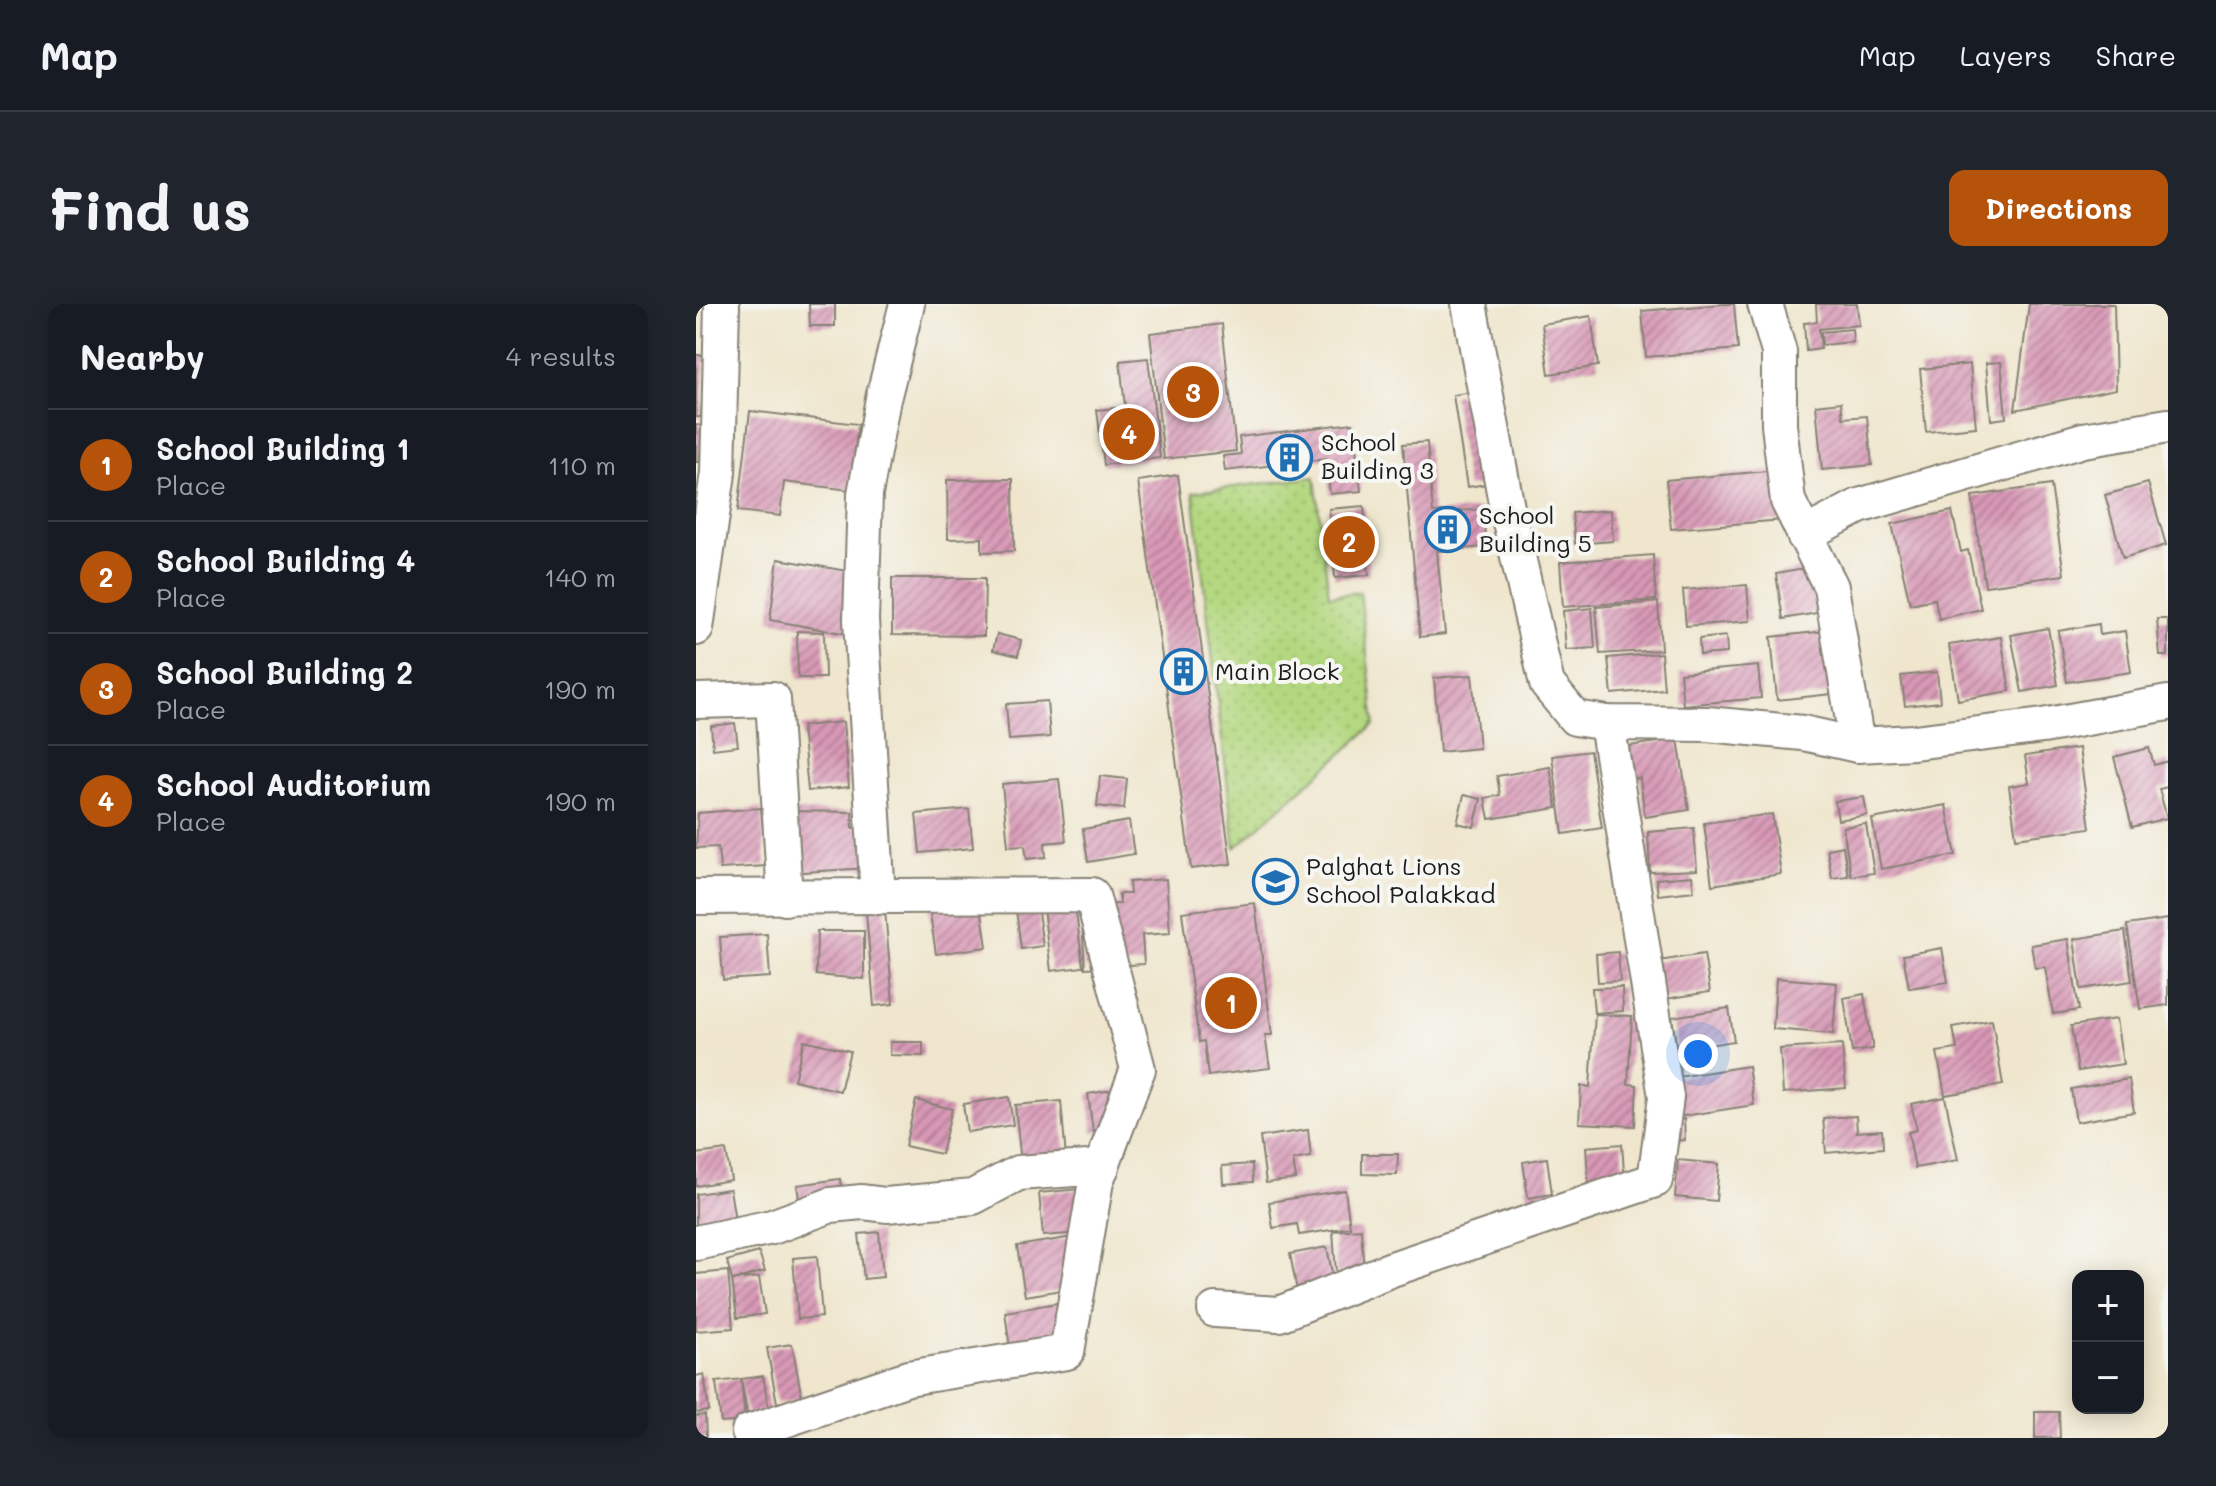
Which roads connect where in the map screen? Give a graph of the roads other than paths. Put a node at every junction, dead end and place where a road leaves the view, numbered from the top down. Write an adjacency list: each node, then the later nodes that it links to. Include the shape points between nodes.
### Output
1 (722, 304): 7 (street, via 718,473)
2 (907, 304): 13 (street, via 865,494 861,620)
3 (1469, 304): 10 (street, via 1547,684 1575,718)
4 (1765, 304): 6 (street, via 1779,352 1779,425 1788,501)
5 (2168, 426): 6 (street, via 2083,440 1859,506)
6 (1804, 535): 11 (street, via 1831,587)
7 (696, 628)
8 (696, 701): 14 (street, via 773,699)
9 (2168, 703): 11 (street, via 2043,726)
10 (1607, 723): 11 (street, via 1707,724 1803,733); 17 (street, via 1666,1097 1655,1180 1392,1269 1279,1314)
11 (1857, 745)
12 (696, 897): 14 (street)
13 (878, 897): 14 (street); 15 (street, via 1092,895 1138,1069)
14 (785, 898)
15 (1102, 1167): 16 (street, via 1018,1173 973,1197 831,1205 772,1227); 18 (street, via 1067,1352 908,1378)
16 (696, 1243)
17 (1215, 1310)
18 (749, 1432)

